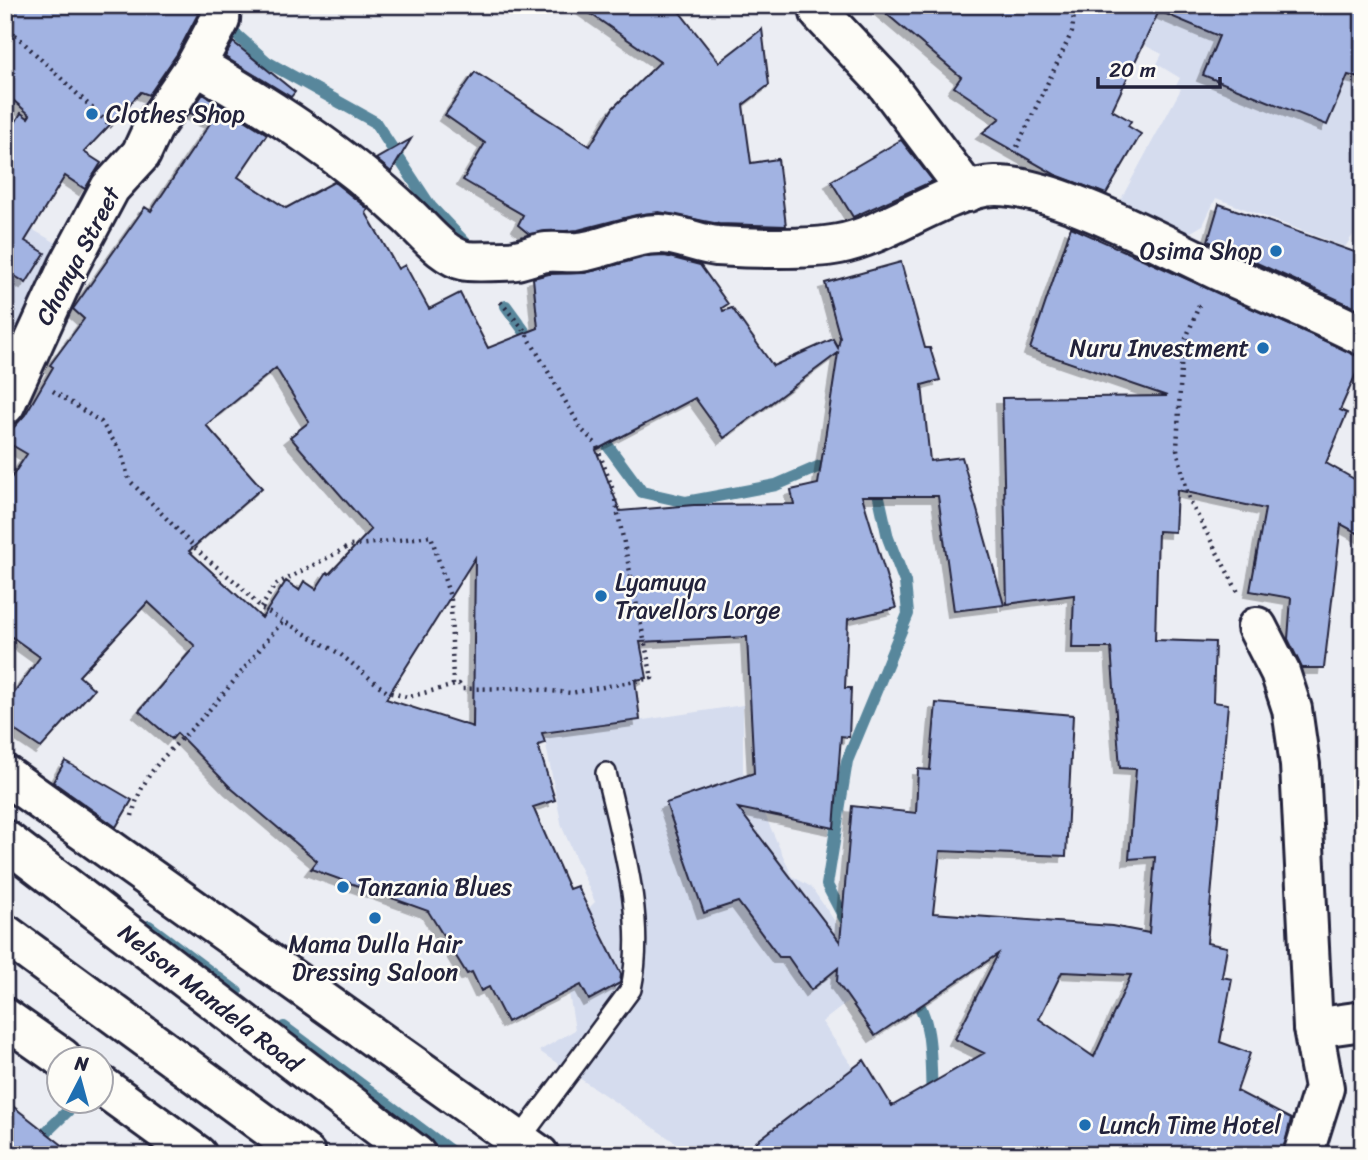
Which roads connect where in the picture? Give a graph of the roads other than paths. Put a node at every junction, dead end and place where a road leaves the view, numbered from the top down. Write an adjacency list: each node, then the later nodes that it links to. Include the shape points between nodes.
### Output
1 (221, 5): 3 (street, Chonya Street, via 220,20)
2 (820, 13): 4 (street)
3 (196, 65): 4 (street, via 352,167 446,251 468,262 513,261 543,252 585,252 626,237 664,234 715,246 831,245 870,235); 6 (street, Chonya Street, via 141,153 110,188)
4 (980, 189): 5 (street, via 1025,190 1050,198 1143,234)
5 (1363, 336)
6 (13, 388)
7 (1257, 627): 14 (street, via 1292,709 1300,765)
8 (606, 773): 17 (lane, via 630,874 636,964 631,989)
9 (5, 775): 17 (street)
10 (5, 840): 20 (street, Nelson Mandela Road)
11 (5, 933): 19 (street)
12 (5, 1018): 15 (street)
13 (1363, 1021): 14 (street)
14 (1313, 1028): 21 (street, via 1324,1088)
15 (46, 1047)
16 (116, 1096): 18 (street)
17 (529, 1147)
18 (197, 1155)
19 (306, 1155)
20 (416, 1155)
21 (1303, 1155)

